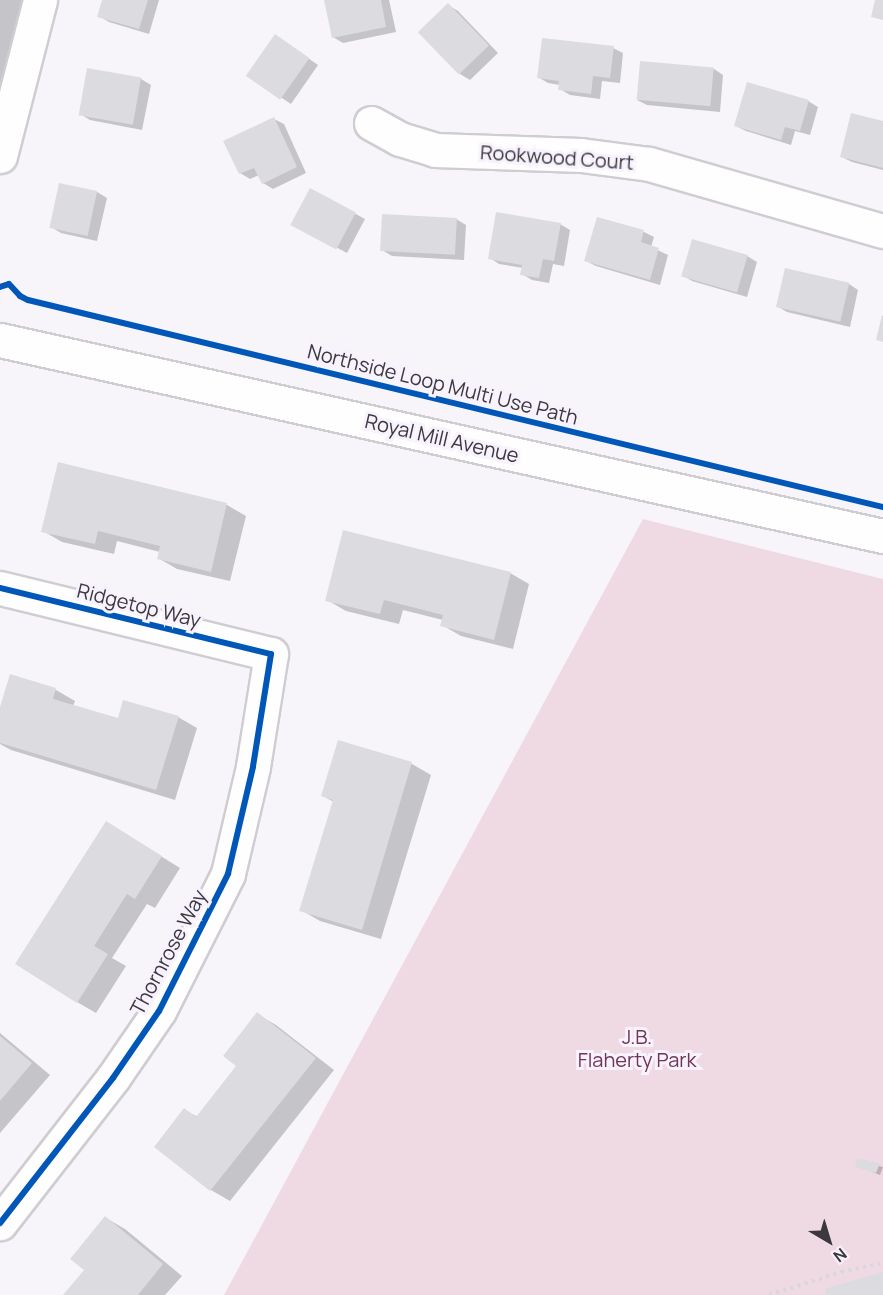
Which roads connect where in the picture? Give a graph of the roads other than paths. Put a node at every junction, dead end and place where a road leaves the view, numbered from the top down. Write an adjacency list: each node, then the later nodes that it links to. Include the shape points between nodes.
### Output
1 (40, 0): 3 (street)
2 (371, 123): 4 (street, Rookwood Court, via 400,139 435,150 581,155 649,164)
3 (0, 156)
4 (883, 231)
5 (0, 340): 6 (street, Royal Mill Avenue)
6 (883, 536)
7 (0, 588): 8 (street, Ridgetop Way)
8 (271, 654): 9 (street, Thornrose Way, via 253,767 228,874 159,1011 106,1088)
9 (0, 1223)

